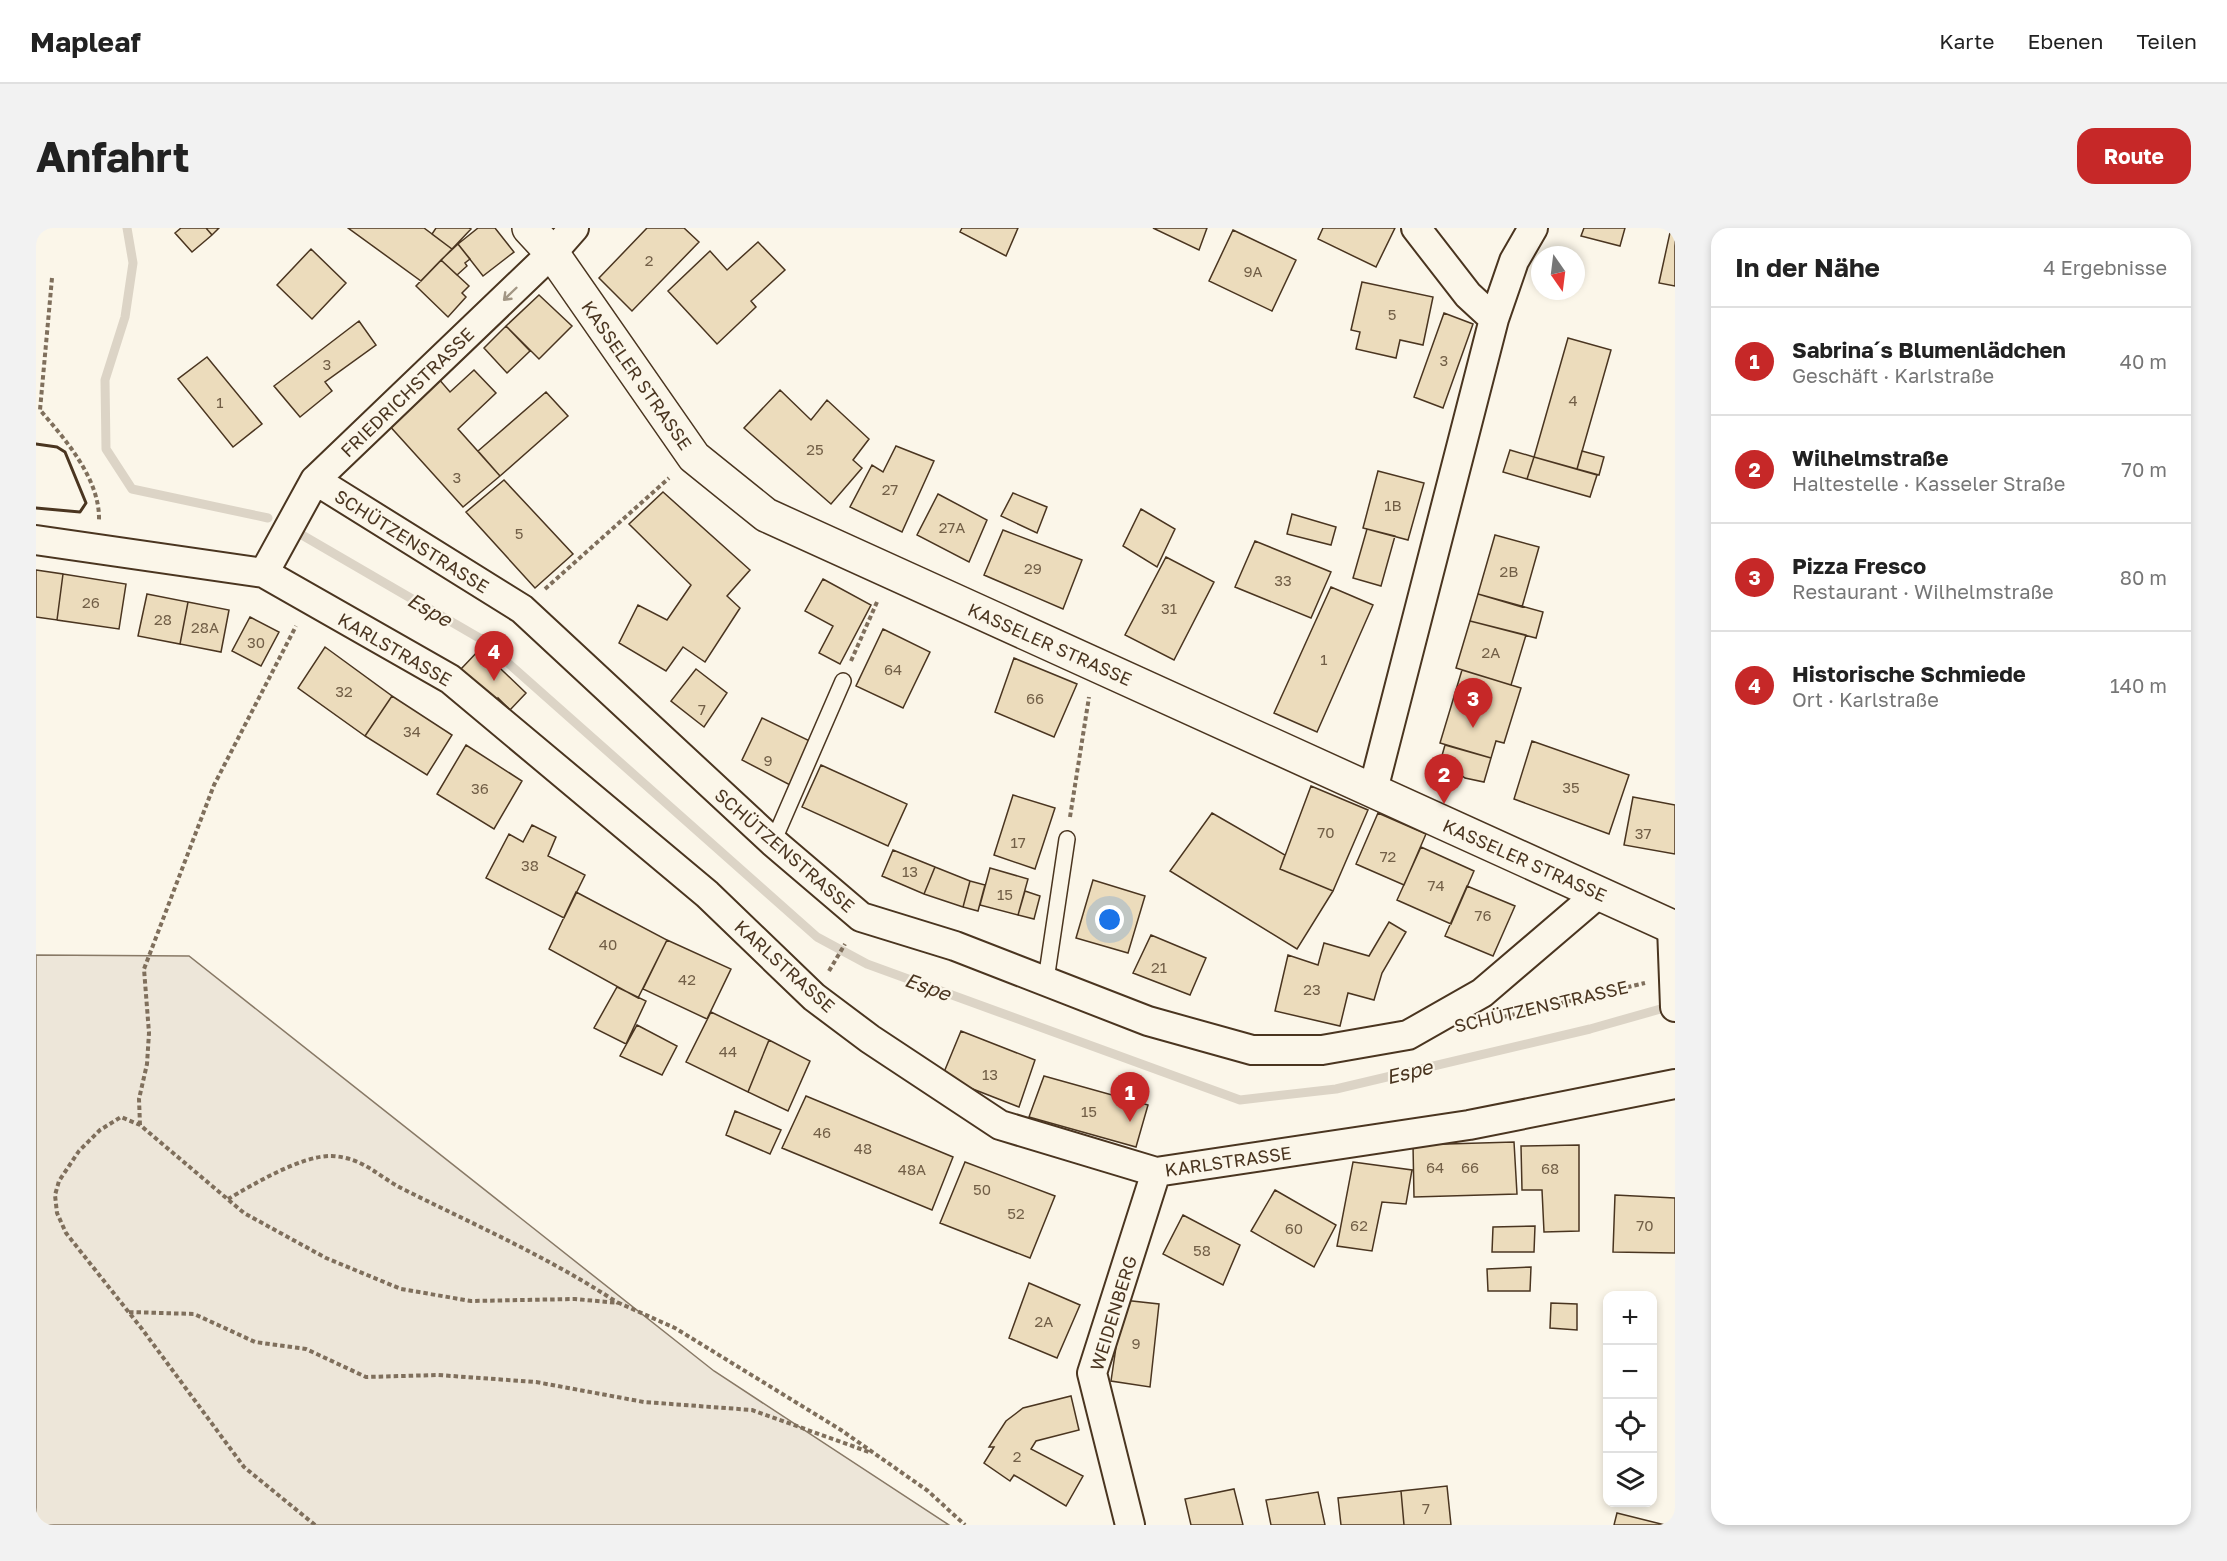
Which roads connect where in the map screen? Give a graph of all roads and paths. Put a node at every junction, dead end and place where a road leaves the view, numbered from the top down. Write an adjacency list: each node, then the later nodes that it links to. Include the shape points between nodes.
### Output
1 (529, 228): 5 (street, KASSELER STRASSE)
2 (574, 228): 5 (street, FRIEDRICHSTRASSE)
3 (1416, 228): 7 (street, via 1468,295)
4 (1533, 228): 7 (street, via 1514,261)
5 (552, 254): 8 (street, KASSELER STRASSE); 9 (street, FRIEDRICHSTRASSE, one-way to 9)
6 (52, 278): 11 (path, via 40,410 80,461 99,508)
7 (1494, 319): 18 (street)
8 (694, 457): 13 (street, KASSELER STRASSE, via 766,515); 15 (path)
9 (315, 480): 12 (street, FRIEDRICHSTRASSE); 15 (street, SCHÜTZENSTRASSE)
10 (36, 540): 11 (street, KARLSTRASSE)
11 (98, 547): 12 (street, KARLSTRASSE)
12 (264, 573): 14 (street, KARLSTRASSE)
13 (890, 573): 16 (street, KASSELER STRASSE); 17 (path)
14 (311, 600): 27 (street, KARLSTRASSE, via 450,679 707,894); 31 (path, via 214,786 144,969 149,1034 139,1099)
15 (522, 609): 20 (street, SCHÜTZENSTRASSE)
16 (1094, 664): 18 (street, KASSELER STRASSE); 19 (path)
17 (843, 681): 20 (lane)
18 (1372, 790): 21 (street, KASSELER STRASSE)
19 (1067, 839): 25 (lane)
20 (773, 842): 22 (street, SCHÜTZENSTRASSE)
21 (1599, 893): 23 (street, KASSELER STRASSE); 25 (street, SCHÜTZENSTRASSE, via 1464,1004 1408,1035 1322,1050 1252,1050 1148,1021)
22 (861, 917): 25 (street, SCHÜTZENSTRASSE); 27 (path)
23 (1673, 927): 24 (street)
24 (1674, 975): 26 (street); 29 (path, SCHÜTZENSTRASSE)
25 (1046, 980)
26 (1674, 984): 28 (street)
27 (814, 997): 32 (street, KARLSTRASSE, via 1000,1125)
28 (1675, 1007)
29 (1493, 1019)
30 (1675, 1084): 32 (street, KARLSTRASSE, via 1469,1125)
31 (140, 1125): 33 (path); 35 (path, via 121,1117 100,1130 79,1151 59,1181 55,1195 57,1213 66,1233)
32 (1156, 1172): 39 (street, WEIDENBERG, via 1092,1373)
33 (228, 1199): 34 (path, via 244,1213 326,1258 401,1289 471,1301 575,1299); 34 (path, via 301,1163 330,1156 362,1161 391,1184 522,1246)
34 (619, 1304): 36 (path, via 675,1328)
35 (129, 1312): 36 (path, via 194,1314 255,1342 306,1349 366,1377 438,1375 536,1382 644,1402 752,1410); 37 (path, via 244,1467)
36 (875, 1454): 38 (path, via 928,1491)
37 (315, 1525)
38 (965, 1525)
39 (1130, 1525)

